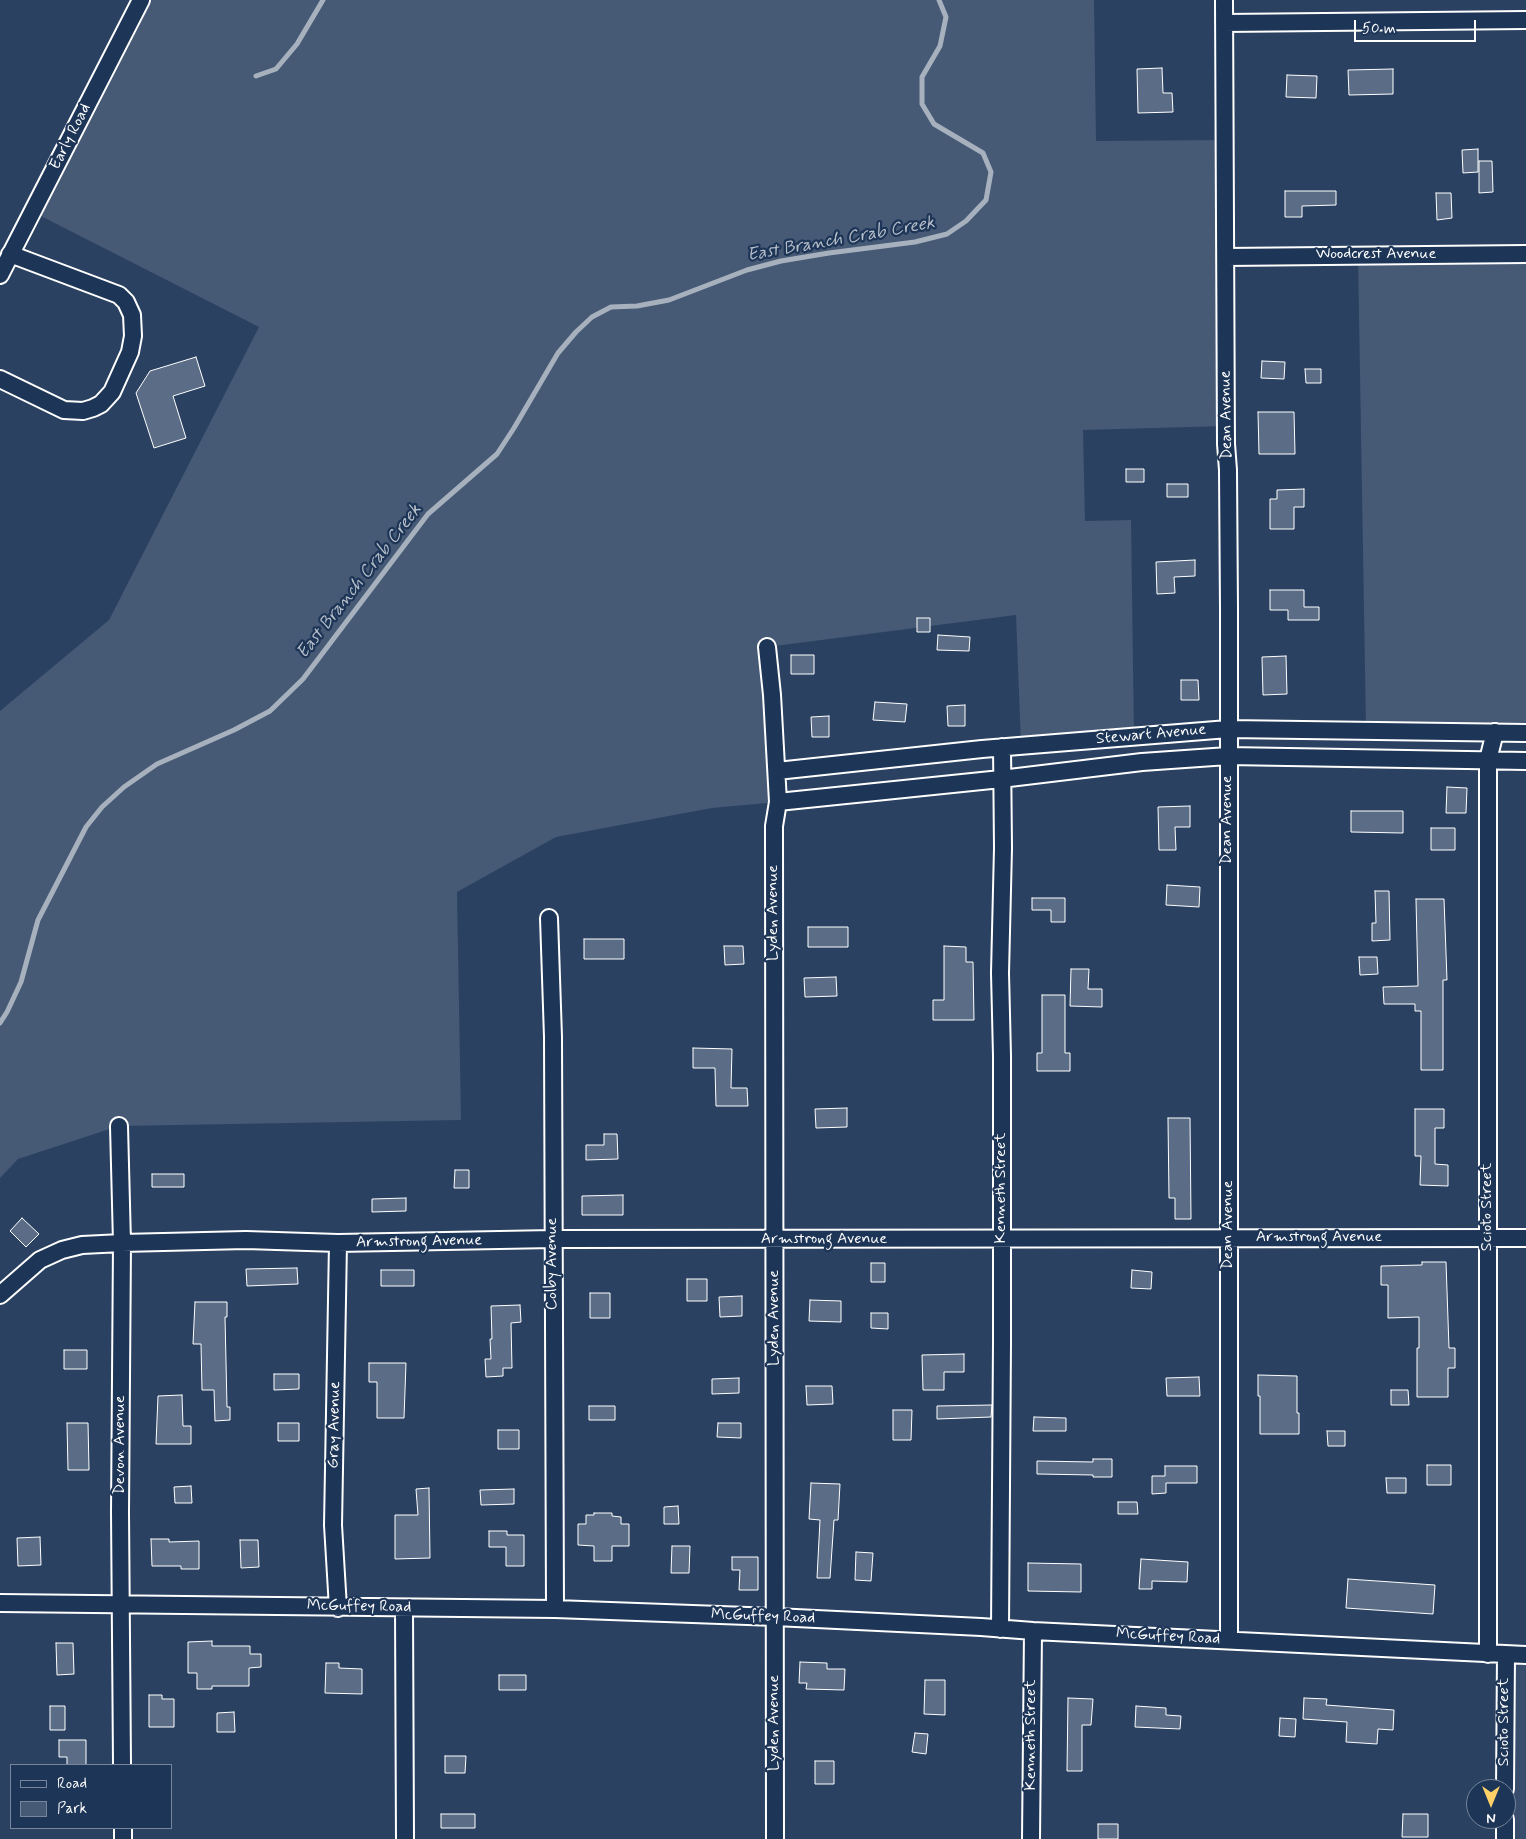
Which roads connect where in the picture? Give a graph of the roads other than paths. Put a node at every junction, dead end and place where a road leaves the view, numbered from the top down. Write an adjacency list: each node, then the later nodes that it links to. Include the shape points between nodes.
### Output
1 (141, 0): 5 (street, Early Road)
2 (1224, 0): 4 (street, Dean Avenue)
3 (1526, 20): 4 (street)
4 (1224, 23): 7 (street, Dean Avenue)
5 (10, 254): 8 (street, Early Road); 9 (street, via 119,295 132,315 133,336 130,352 112,392 93,408 64,410)
6 (1526, 254): 7 (street, Woodcrest Avenue)
7 (1226, 257): 11 (street, Dean Avenue)
8 (0, 275)
9 (0, 379)
10 (767, 647): 18 (street, Lyden Avenue)
11 (1228, 729): 12 (street, Stewart Avenue); 14 (street, Stewart Avenue); 15 (street, Dean Avenue)
12 (1495, 732): 13 (street, Stewart Avenue); 16 (street, Scioto Street)
13 (1526, 733)
14 (1002, 747): 18 (street, Stewart Avenue); 19 (street, Kenneth Street)
15 (1228, 756): 16 (street, Stewart Avenue); 19 (street, Stewart Avenue, via 1142,762); 23 (street, Dean Avenue)
16 (1488, 760): 17 (street, Stewart Avenue); 24 (street, Scioto Street)
17 (1526, 761)
18 (777, 771): 20 (street, Lyden Avenue)
19 (1001, 779): 20 (street, Stewart Avenue); 28 (street, Kenneth Street)
20 (778, 802): 27 (street, Lyden Avenue, via 774,826)
21 (550, 918): 26 (street, Colby Avenue)
22 (119, 1126): 29 (street, Devon Avenue)
23 (1229, 1238): 24 (street, Armstrong Avenue); 28 (street, Armstrong Avenue); 40 (street, Dean Avenue)
24 (1488, 1238): 25 (street, Armstrong Avenue); 41 (street, Scioto Street)
25 (1526, 1238)
26 (553, 1239): 27 (street, Armstrong Avenue); 30 (street, Armstrong Avenue); 36 (street, Colby Avenue)
27 (775, 1240): 28 (street, Armstrong Avenue); 37 (street, Lyden Avenue)
28 (1002, 1240): 38 (street, Kenneth Street)
29 (122, 1243): 30 (street, Armstrong Avenue, via 246,1240); 31 (street, Armstrong Avenue, via 82,1245 62,1250 40,1260); 33 (street, Devon Avenue)
30 (338, 1243): 34 (street, Gray Avenue, via 333,1525)
31 (0, 1295)
32 (0, 1603): 33 (street, McGuffey Road)
33 (122, 1605): 34 (street, McGuffey Road); 44 (street, Devon Avenue)
34 (338, 1608): 35 (street, McGuffey Road)
35 (404, 1608): 36 (street, McGuffey Road); 46 (street)
36 (555, 1609): 37 (street, McGuffey Road)
37 (774, 1617): 38 (street, McGuffey Road); 47 (street, Lyden Avenue)
38 (1000, 1629): 39 (street, McGuffey Road)
39 (1033, 1632): 40 (street, McGuffey Road); 48 (street, Kenneth Street)
40 (1229, 1640): 41 (street, McGuffey Road)
41 (1488, 1654): 42 (street, McGuffey Road)
42 (1506, 1655): 43 (street, McGuffey Road); 45 (street, Scioto Street)
43 (1526, 1655)
44 (122, 1764)
45 (1505, 1779)
46 (405, 1839)
47 (775, 1839)
48 (1031, 1839)

